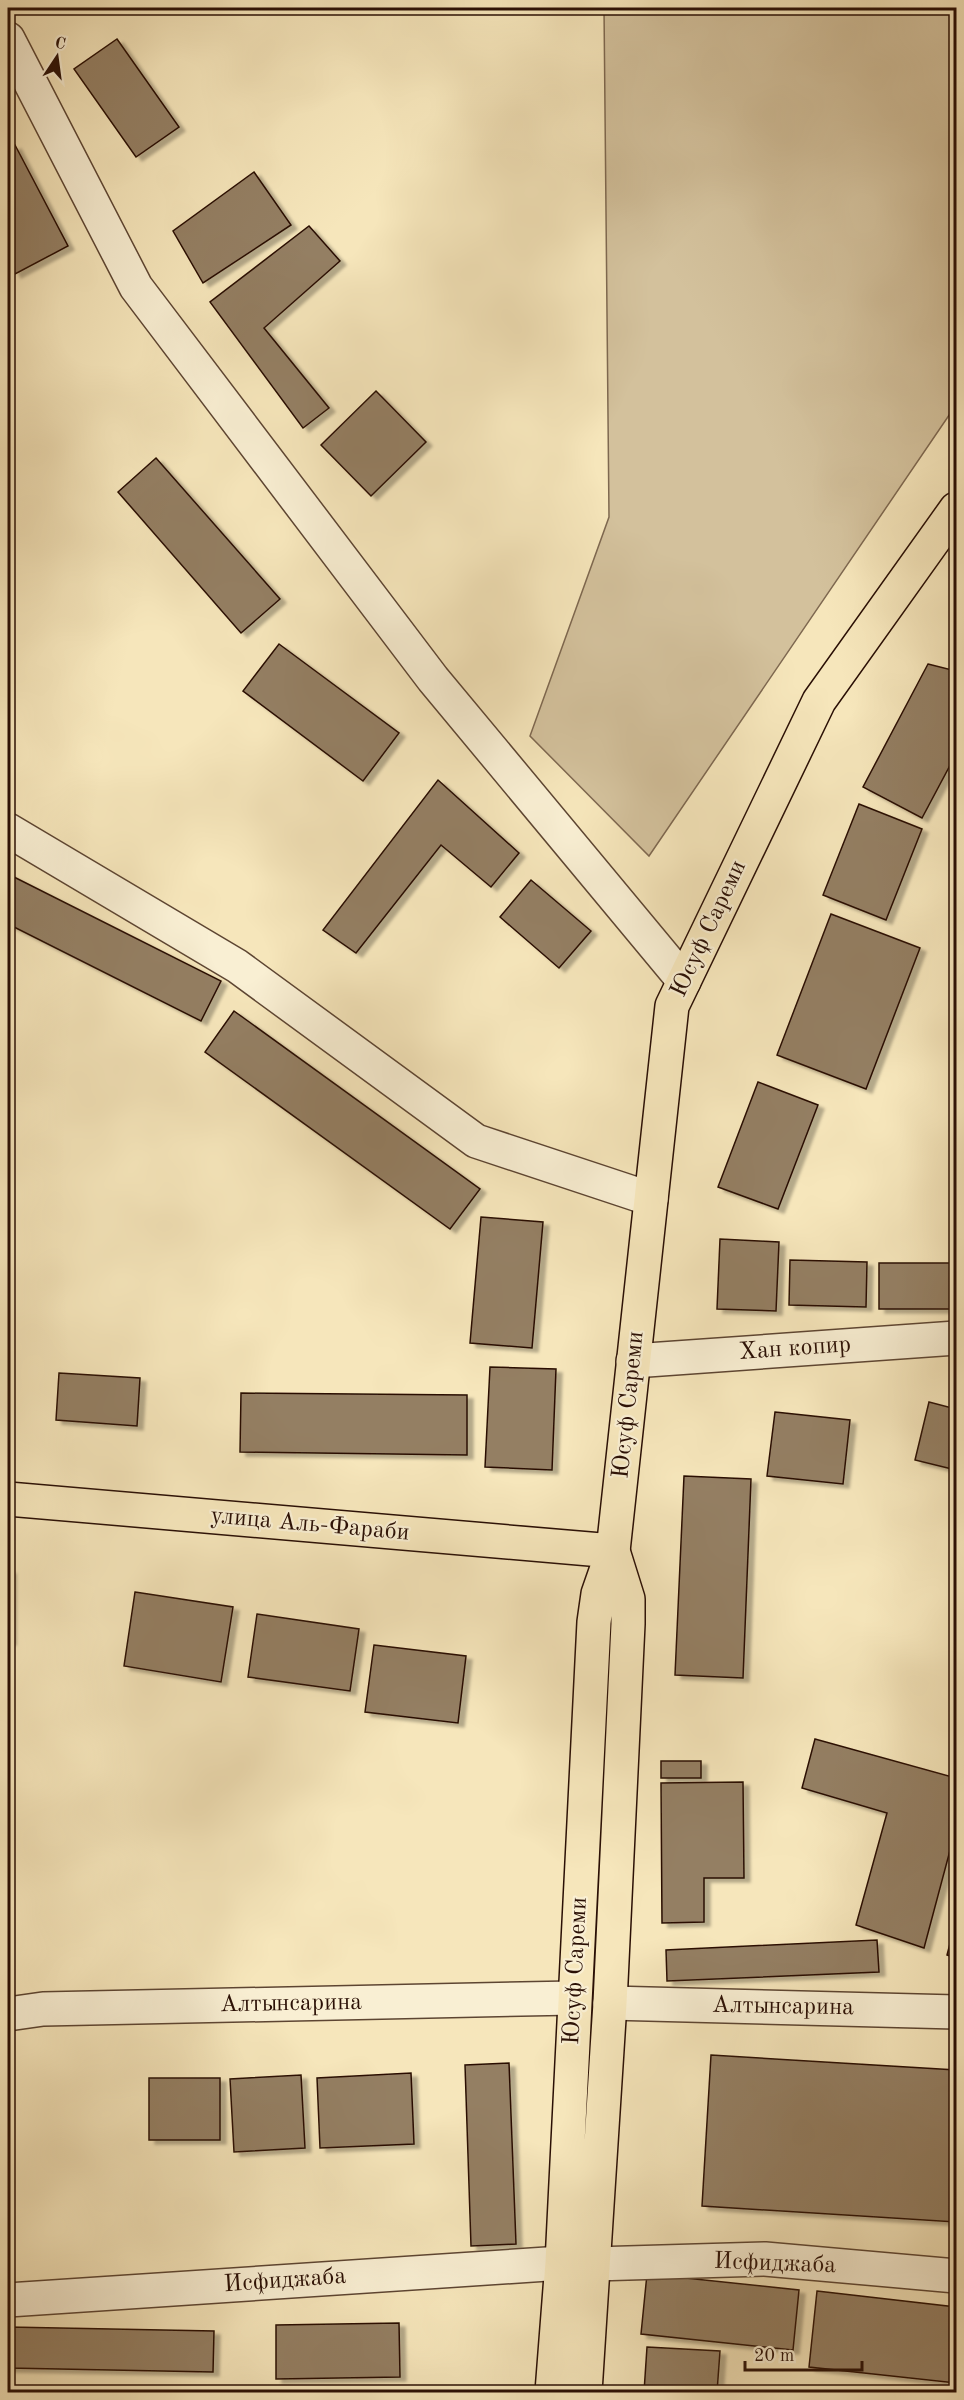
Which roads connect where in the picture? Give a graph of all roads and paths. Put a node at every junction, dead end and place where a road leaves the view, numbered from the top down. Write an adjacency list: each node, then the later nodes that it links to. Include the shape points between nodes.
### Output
1 (8, 39): 4 (street, via 136,287 433,679)
2 (957, 509): 4 (main road, Юсуф Сареми, via 819,701)
3 (8, 830): 5 (street, via 237,966 476,1141)
4 (684, 981): 5 (main road, Юсуф Сареми, via 672,1006)
5 (651, 1199): 7 (main road, Юсуф Сареми)
6 (957, 1338): 7 (street, Хан копир)
7 (633, 1360): 9 (main road, Юсуф Сареми)
8 (8, 1498): 9 (main road, улица Аль-Фараби)
9 (613, 1551): 10 (main road, Юсуф Сареми, via 598,1594 594,1622); 11 (main road, Юсуф Сареми, via 628,1599 628,1624)
10 (574, 1998): 13 (street, Алтынсарина, via 43,2009); 14 (main road, Юсуф Сареми)
11 (610, 2003): 12 (street, Алтынсарина); 15 (main road, Юсуф Сареми)
12 (957, 2012)
13 (8, 2014)
14 (561, 2263): 17 (street, Исфиджаба); 18 (main road, Юсуф Сареми)
15 (594, 2264): 16 (street, Исфиджаба, via 765,2259); 19 (main road, Юсуф Сареми)
16 (957, 2276)
17 (8, 2300)
18 (552, 2392)
19 (585, 2392)

